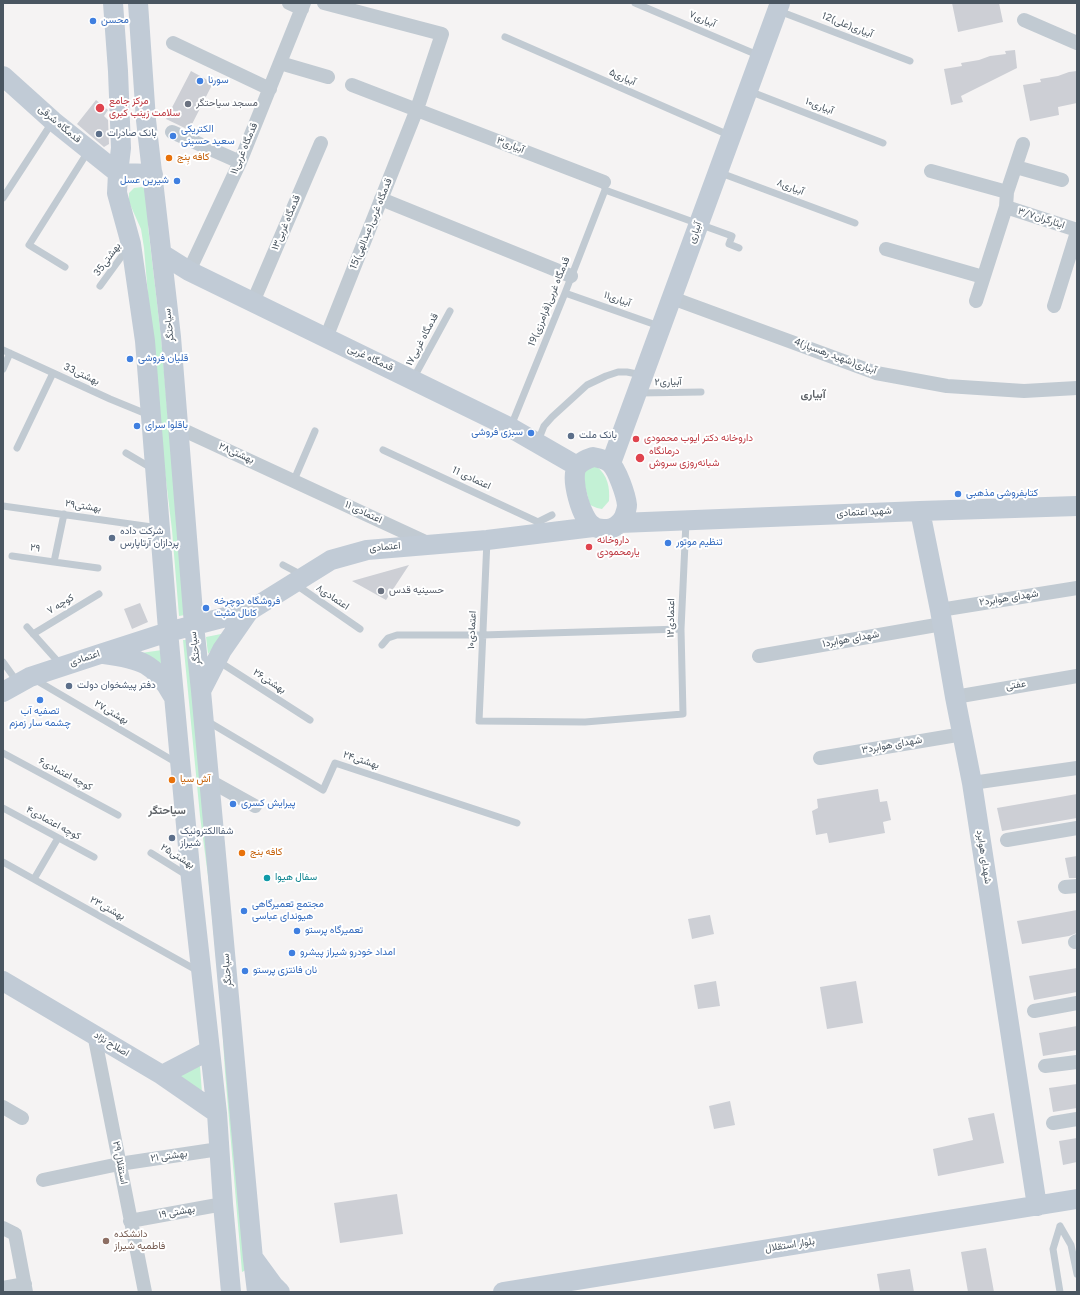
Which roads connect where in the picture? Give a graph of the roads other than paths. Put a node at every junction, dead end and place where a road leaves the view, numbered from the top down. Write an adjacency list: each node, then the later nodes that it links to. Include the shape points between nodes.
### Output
1 (138, 3): 32 (main road, سیاحتگر, via 146,120)
2 (324, 3): 19 (street, 15قدمگاه غربی(عبدالهی), via 442,34)
3 (635, 3): 11 (lane, آبیاری۷)
4 (109, 5): 31 (main road, via 118,71 121,148)
5 (298, 5): 13 (street, قدمگاه غربی۱۱)
6 (779, 7): 11 (main road, آبیاری); 12 (lane, 12آبیاری(علی))
7 (1024, 20): 10 (street)
8 (505, 37): 22 (lane, آبیاری۵)
9 (173, 43): 17 (street)
10 (1077, 43)
11 (761, 56): 18 (main road, آبیاری)
12 (910, 61)
13 (280, 63): 15 (street); 17 (street, قدمگاه غربی۱۱)
14 (3, 76): 20 (main road, قدمگاه شرقی)
15 (328, 77)
16 (352, 85): 19 (street, آبیاری۳)
17 (270, 89): 27 (street, قدمگاه غربی۱۱)
18 (748, 90): 22 (main road, آبیاری); 24 (lane, آبیاری۱۰)
19 (417, 110): 34 (street, آبیاری۳); 37 (street, 15قدمگاه غربی(عبدالهی))
20 (53, 121): 26 (main road, قدمگاه شرقی); 36 (lane)
21 (172, 132): 27 (street)
22 (731, 136): 30 (main road, آبیاری)
23 (321, 143): 54 (street, قدمگاه غربی۱۳)
24 (883, 143)
25 (1023, 144): 28 (street)
26 (89, 150): 31 (main road, قدمگاه شرقی); 46 (lane, via 29,245)
27 (240, 162): 47 (street, قدمگاه غربی۱۱)
28 (1016, 167): 33 (street); 35 (street)
29 (931, 171): 35 (street)
30 (718, 172): 39 (main road, آبیاری); 40 (lane, آبیاری۸)
31 (118, 173): 32 (main road); 42 (main road, via 117,193)
32 (153, 174): 45 (main road, سیاحتگر)
33 (1062, 180)
34 (604, 186): 39 (lane, آبیاری۳); 48 (lane, 19قدمگاه غربی(فرامرزی))
35 (1007, 192): 38 (street)
36 (3, 198)
37 (382, 199): 48 (street); 59 (street, 15قدمگاه غربی(عبدالهی))
38 (1006, 207): 41 (street, ایثارگران۳/۷); 49 (street)
39 (699, 224): 43 (lane, آبیاری۳, via 732,236 730,244); 52 (main road, آبیاری)
40 (855, 224)
41 (1077, 231): 55 (street)
42 (131, 244): 50 (lane, بهشتی35); 60 (main road)
43 (739, 248)
44 (886, 250): 49 (street)
45 (162, 254): 47 (main road, قدمگاه غربی); 58 (main road, سیاحتگر)
46 (65, 267)
47 (189, 271): 54 (main road, قدمگاه غربی)
48 (571, 276): 51 (lane, 19قدمگاه غربی(فرامرزی))
49 (983, 277): 53 (street)
50 (100, 286)
51 (565, 293): 57 (lane, آبیاری۱۱); 72 (lane, 19قدمگاه غربی(فرامرزی))
52 (672, 298): 57 (main road, آبیاری); 67 (street, 4آبیاری(شهید رهسپار), via 876,373 955,387 1024,391)
53 (976, 301)
54 (253, 302): 59 (main road, قدمگاه غربی)
55 (1054, 306)
56 (450, 311): 66 (lane, قدمگاه غربی۱۷)
57 (661, 327): 65 (main road, آبیاری)
58 (171, 337): 60 (main road); 71 (main road, سیاحتگر)
59 (326, 338): 66 (main road, قدمگاه غربی)
60 (145, 341): 70 (main road)
61 (3, 350): 62 (lane, 33بهشتی)
62 (10, 353): 63 (lane); 64 (lane, 33بهشتی)
63 (3, 369)
64 (53, 373): 70 (lane, 33بهشتی); 75 (lane)
65 (644, 375): 69 (main road, آبیاری); 74 (lane, via 618,372 587,386 544,426)
66 (413, 379): 72 (main road, قدمگاه غربی)
67 (1077, 388)
68 (701, 392): 69 (lane, آبیاری۲)
69 (637, 394): 78 (main road, آبیاری)
70 (151, 416): 81 (main road)
71 (179, 428): 80 (street, ۲۸بهشتی); 105 (main road, سیاحتگر)
72 (511, 428): 74 (main road, قدمگاه غربی)
73 (315, 431): 82 (lane)
74 (537, 443): 79 (main road, قدمگاه غربی)
75 (17, 448)
76 (383, 450): 90 (lane, 11 اعتمادی)
77 (126, 453): 81 (lane)
78 (611, 463): 79 (main road, via 593,457); 88 (main road, via 623,489)
79 (577, 466): 91 (main road, via 575,473 578,497 586,519)
80 (266, 468): 82 (street, ۲۸بهشتی); 83 (lane)
81 (156, 471): 92 (main road)
82 (294, 480): 94 (street, ۱۱ اعتمادی)
83 (311, 497)
84 (3, 506): 87 (lane, ۲۹بهشتی)
85 (1077, 506): 86 (main road, شهید اعتمادی)
86 (920, 511): 89 (main road, شهید اعتمادی); 104 (main road, شهدای هوابرد)
87 (64, 514): 92 (lane, ۲۹بهشتی); 96 (lane)
88 (623, 514): 89 (main road, شهید اعتمادی, via 651,523); 91 (main road, via 611,529 602,530)
89 (686, 521): 108 (lane, اعتمادی۱۲)
90 (545, 523): 91 (main road, اعتمادی); 93 (main road, اعتمادی)
91 (593, 526)
92 (160, 529): 101 (main road)
93 (487, 540): 94 (main road, اعتمادی); 111 (lane, اعتمادی۱۰)
94 (432, 545): 99 (main road, اعتمادی, via 367,550 331,560)
95 (12, 556): 96 (lane, ۲۹)
96 (54, 562): 98 (lane, ۲۹)
97 (283, 565): 99 (lane, اعتمادی۸)
98 (98, 568)
99 (298, 579): 103 (main road, اعتمادی); 107 (lane, اعتمادی۸)
100 (1077, 588): 104 (street, شهدای هوابرد۲)
101 (165, 593): 109 (main road); 113 (main road, via 160,615 154,626)
102 (99, 594): 110 (lane, کوچه ۷)
103 (249, 611): 105 (main road, اعتمادی); 115 (main road, via 222,650)
104 (941, 617): 114 (street, شهدای هوابرد۱); 121 (main road, شهدای هوابرد)
105 (194, 625): 109 (main road, اعتمادی); 120 (main road, سیاحتگر)
106 (27, 627): 110 (lane)
107 (360, 629)
108 (681, 629): 111 (lane); 125 (lane, اعتمادی۱۲, via 683,714 585,722)
109 (168, 632): 113 (main road, اعتمادی); 122 (main road)
110 (33, 634): 117 (lane)
111 (482, 635): 112 (lane, via 397,635 388,638); 125 (lane, اعتمادی۱۰)
112 (382, 644)
113 (106, 652): 117 (main road, اعتمادی); 122 (main road, via 147,664 165,682)
114 (759, 656)
115 (218, 661): 120 (main road); 124 (lane, ۲۶بهشتی)
116 (3, 662): 119 (lane)
117 (62, 666): 119 (main road, اعتمادی)
118 (1077, 676): 121 (street, عفتی)
119 (17, 684): 129 (lane, ۲۷بهشتی)
120 (201, 691): 123 (main road, سیاحتگر)
121 (955, 696): 126 (main road, شهدای هوابرد)
122 (174, 698): 129 (main road)
123 (204, 719): 131 (main road, سیاحتگر); 136 (lane, ۲۴بهشتی, via 323,790 335,764)
124 (310, 720)
125 (479, 721)
126 (963, 734): 128 (street, ۳شهدای هوابرد); 132 (main road, شهدای هوابرد)
127 (3, 754): 135 (lane, کوچه اعتمادی۶)
128 (820, 758)
129 (182, 766): 143 (main road)
130 (1077, 768): 132 (street)
131 (210, 780): 133 (street); 167 (main road, سیاحتگر)
132 (972, 784): 164 (main road, شهدای هوابرد)
133 (255, 806)
134 (3, 808): 138 (lane, کوچه اعتمادی۴)
135 (118, 815)
136 (517, 823)
137 (1077, 828): 139 (street)
138 (58, 838): 141 (lane, کوچه اعتمادی۴); 144 (lane)
139 (1007, 840)
140 (151, 853): 143 (lane, ۲۵بهشتی)
141 (94, 857)
142 (3, 862): 144 (lane, ۲۳بهشتی)
143 (192, 878): 145 (main road)
144 (34, 879): 145 (lane, ۲۳بهشتی)
145 (201, 973): 150 (main road)
146 (3, 981): 149 (main road, اصلاح نژاد)
147 (1077, 1003): 148 (street)
148 (1034, 1011)
149 (94, 1034): 153 (main road, اصلاح نژاد); 160 (street, ۲۹ استقلال)
150 (210, 1050): 153 (main road); 155 (main road)
151 (1077, 1062): 152 (street)
152 (1045, 1066)
153 (162, 1075): 155 (main road, اصلاح نژاد)
154 (3, 1107): 156 (street)
155 (217, 1113): 159 (main road)
156 (22, 1118)
157 (1077, 1119): 158 (street)
158 (1053, 1123)
159 (219, 1149): 160 (street, ۲۱ بهشتی); 163 (main road)
160 (119, 1164): 161 (street, ۲۱ بهشتی); 165 (street, ۲۹ استقلال)
161 (43, 1180)
162 (1077, 1199): 164 (main road, بلوار استقلال)
163 (223, 1204): 165 (street, ۱۹ بهشتی); 168 (main road)
164 (1037, 1206): 177 (main road, بلوار استقلال)
165 (130, 1221): 172 (street, ۲۹ استقلال)
166 (9, 1231): 171 (street)
167 (253, 1259): 175 (main road, سیاحتگر); 176 (main road)
168 (228, 1263): 173 (main road); 174 (main road)
169 (1077, 1274): 178 (lane, via 1071,1245 1060,1226 1053,1249)
170 (3, 1288): 171 (street)
171 (26, 1288)
172 (145, 1292)
173 (221, 1292)
174 (232, 1292)
175 (257, 1292)
176 (280, 1292)
177 (503, 1292)
178 (1060, 1292)

